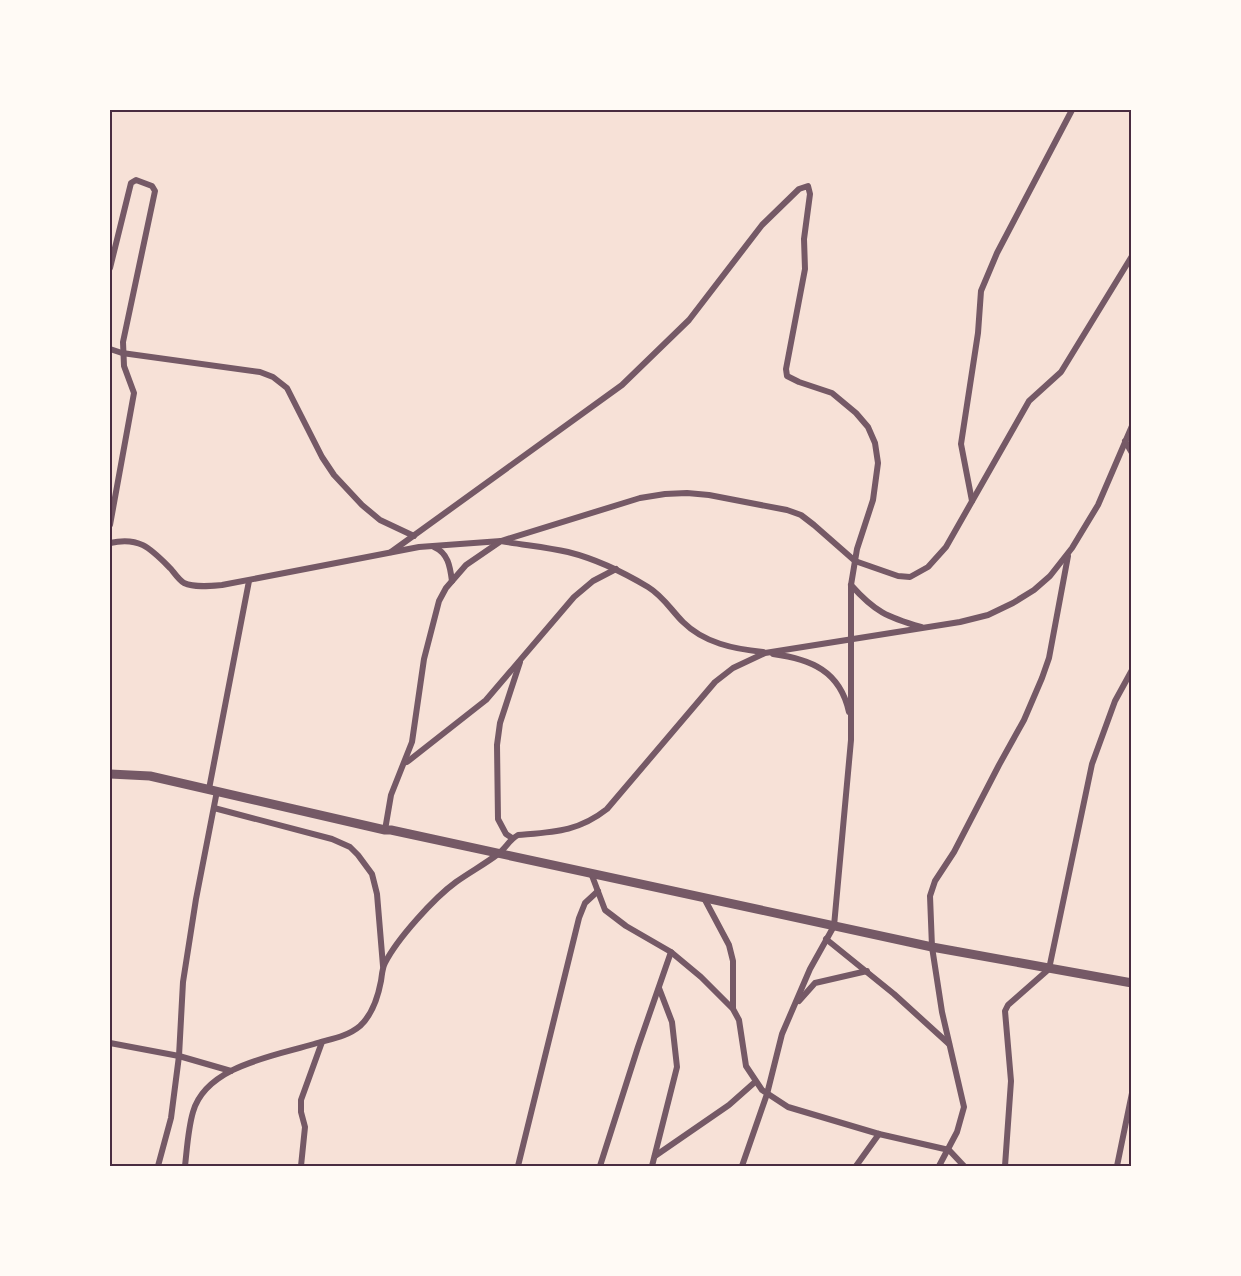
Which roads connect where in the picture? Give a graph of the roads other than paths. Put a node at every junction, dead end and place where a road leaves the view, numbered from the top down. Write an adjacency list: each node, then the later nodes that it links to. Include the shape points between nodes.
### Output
1 (1072, 110): 9 (street, via 981,291 961,444)
2 (1131, 256): 9 (street, via 1061,372 1029,401)
3 (110, 268): 5 (street, via 131,183 136,180 152,186 155,191)
4 (110, 349): 5 (street)
5 (122, 353): 10 (street, via 134,393); 11 (street, via 273,377 287,388 322,457 349,491 370,513)
6 (1131, 426): 7 (street)
7 (1125, 441): 8 (street); 16 (street, via 1098,505)
8 (1131, 453)
9 (972, 501): 17 (street, via 946,547 928,567 910,577)
10 (110, 525)
11 (414, 536): 15 (street); 17 (street, via 622,385 689,320 762,225 799,189 808,186 805,269 786,369 792,379 819,387 844,402 868,427 875,443 876,482)
12 (501, 541): 14 (street); 17 (street, via 640,498 687,493 801,515); 18 (street, via 566,551); 20 (street, via 466,565)
13 (110, 543): 19 (street, via 121,540 142,544 184,583 204,586)
14 (431, 546): 15 (street); 20 (street, via 447,558)
15 (391, 552): 19 (street)
16 (1069, 552): 22 (street, via 1050,576 1013,603 978,618); 40 (street, via 1046,670 954,852 934,881 930,906)
17 (855, 561): 21 (street)
18 (616, 569): 24 (street, via 650,588 697,633 727,646); 25 (street, via 574,597)
19 (249, 581): 30 (street)
20 (452, 581): 28 (street, via 435,615 412,742)
21 (851, 585): 22 (street, via 885,615); 23 (street)
22 (925, 628): 23 (street)
23 (852, 640): 24 (street); 27 (street)
24 (765, 653): 27 (street, via 810,662 828,673 843,694); 33 (street, via 733,668 716,682 600,815 571,829)
25 (521, 658): 28 (street, via 486,700); 33 (street, via 497,745 498,819)
26 (1131, 670): 43 (street, via 1092,764)
27 (852, 724): 38 (street)
28 (404, 764): 32 (street, via 391,795)
29 (110, 774): 30 (street, via 150,776)
30 (213, 790): 31 (street); 32 (street)
31 (214, 808): 42 (street, via 325,837 358,855 372,874 377,894); 52 (street, via 184,976)
32 (385, 830): 34 (street)
33 (512, 838): 34 (street)
34 (500, 852): 35 (street); 42 (street, via 439,897)
35 (590, 872): 36 (street); 37 (street)
36 (598, 891): 41 (street, via 605,910); 63 (street, via 585,903 579,918)
37 (704, 898): 38 (street); 47 (street, via 729,945)
38 (834, 926): 39 (street); 40 (street)
39 (826, 939): 44 (street); 48 (street)
40 (932, 947): 43 (street); 51 (street)
41 (671, 952): 46 (street); 47 (street)
42 (383, 966): 49 (street, via 375,1005 362,1025)
43 (1049, 969): 45 (street); 70 (street, via 1005,1011 1011,1082)
44 (867, 971): 48 (street, via 815,983); 51 (street)
45 (1131, 983)
46 (659, 987): 59 (street, via 672,1022 676,1067); 64 (street)
47 (733, 1008): 54 (street, via 739,1020 746,1066)
48 (790, 1014): 56 (street)
49 (322, 1042): 53 (street); 62 (street, via 300,1106 305,1127)
50 (110, 1043): 52 (street)
51 (949, 1044): 58 (street, via 964,1107)
52 (179, 1056): 53 (street); 60 (street, via 171,1118)
53 (231, 1071): 61 (street, via 209,1085 196,1105)
54 (755, 1082): 56 (street); 59 (street, via 729,1105)
55 (1131, 1093): 71 (street)
56 (767, 1094): 57 (street, via 788,1107); 66 (street)
57 (879, 1134): 58 (street); 67 (street)
58 (949, 1150): 68 (street); 69 (street)
59 (654, 1156): 65 (street)
60 (159, 1167)
61 (185, 1167)
62 (301, 1167)
63 (518, 1167)
64 (600, 1167)
65 (652, 1167)
66 (742, 1167)
67 (856, 1167)
68 (939, 1167)
69 (964, 1167)
70 (1005, 1167)
71 (1117, 1167)

